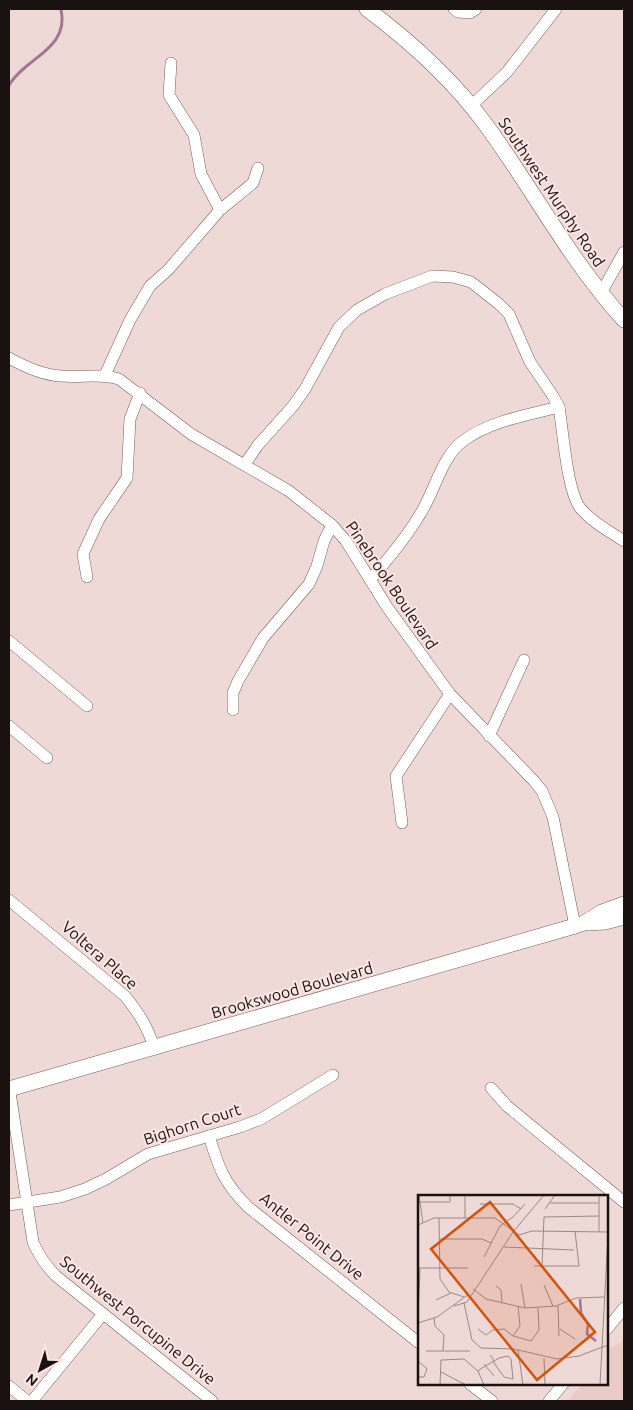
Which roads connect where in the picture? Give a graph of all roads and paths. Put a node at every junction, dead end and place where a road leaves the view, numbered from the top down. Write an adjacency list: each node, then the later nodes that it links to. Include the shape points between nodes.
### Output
1 (367, 9): 6 (main road, Southwest Murphy Road, via 423,56)
2 (454, 9): 3 (street, via 470,13)
3 (476, 9)
4 (556, 9): 6 (street, via 507,72)
5 (171, 62): 8 (street, via 169,95 194,135 201,174)
6 (471, 106): 10 (main road, Southwest Murphy Road)
7 (258, 168): 8 (street, via 253,183)
8 (220, 210): 13 (street, via 150,286 130,320)
9 (624, 252): 10 (street)
10 (601, 293): 11 (main road, Southwest Murphy Road)
11 (624, 320)
12 (9, 358): 13 (street, Pinebrook Boulevard, via 34,370 60,376)
13 (105, 375): 14 (street, Pinebrook Boulevard, via 119,379)
14 (140, 393): 16 (street, Pinebrook Boulevard, via 191,434); 19 (street, via 130,419 127,478 99,520 83,554)
15 (559, 407): 16 (street, via 530,362 509,314 471,282 432,276 385,294 357,310 339,327 305,389); 18 (street, via 572,492 579,507 595,523); 20 (street, via 490,426 453,450 420,515)
16 (245, 464): 17 (street, Pinebrook Boulevard, via 289,491)
17 (332, 525): 20 (street, Pinebrook Boulevard); 25 (street, via 309,584 263,638 238,681 233,693)
18 (624, 540)
19 (87, 577)
20 (371, 579): 23 (street, Pinebrook Boulevard, via 407,636)
21 (9, 641): 24 (street)
22 (524, 660): 27 (street)
23 (450, 694): 27 (street, Pinebrook Boulevard); 29 (street, via 396,776)
24 (87, 706)
25 (233, 710)
26 (9, 726): 28 (street)
27 (489, 736): 33 (street, Pinebrook Boulevard, via 534,781 547,802)
28 (48, 758)
29 (402, 823)
30 (9, 900): 34 (street, Voltera Place, via 125,996 140,1014)
31 (624, 904): 33 (main road, Brookswood Boulevard)
32 (624, 918): 33 (main road, Brookswood Boulevard)
33 (580, 924): 34 (main road, Brookswood Boulevard)
34 (154, 1048): 36 (main road, Brookswood Boulevard)
35 (333, 1075): 38 (street, Bighorn Court, via 261,1119)
36 (9, 1088): 39 (street, Southwest Porcupine Drive)
37 (492, 1088): 40 (street, via 507,1106)
38 (209, 1136): 39 (street, Bighorn Court, via 148,1154 85,1189); 45 (street, Antler Point Drive, via 224,1177 248,1207)
39 (27, 1202): 41 (street, Bighorn Court); 43 (street, Southwest Porcupine Drive, via 38,1255 56,1276)
40 (624, 1202)
41 (9, 1205)
42 (624, 1308): 44 (street)
43 (103, 1314): 50 (street); 51 (street, Southwest Porcupine Drive)
44 (608, 1329)
45 (418, 1342)
46 (471, 1385): 52 (street)
47 (562, 1385): 53 (street)
48 (9, 1386): 49 (street)
49 (27, 1401)
50 (32, 1401)
51 (212, 1401)
52 (492, 1401)
53 (549, 1401)

